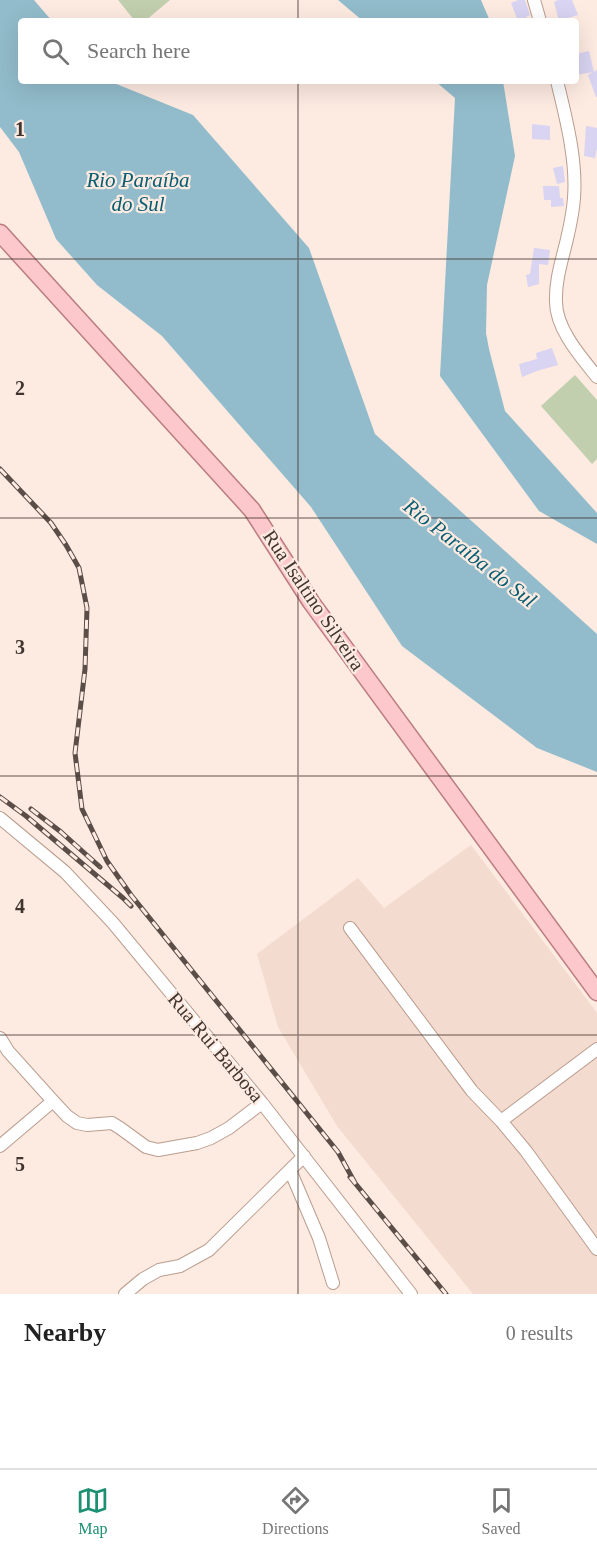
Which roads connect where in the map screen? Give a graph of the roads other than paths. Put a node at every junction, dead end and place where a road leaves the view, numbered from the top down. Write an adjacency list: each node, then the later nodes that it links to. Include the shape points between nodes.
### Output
1 (534, 0): 2 (street)
2 (539, 18)
3 (558, 84): 5 (street, via 575,174 556,304 561,325)
4 (0, 233): 8 (main road, Rua Isaltino Silveira, via 252,510 311,602)
5 (597, 377)
6 (0, 818): 12 (street, Rua Rui Barbosa, via 65,872 114,923)
7 (350, 928): 13 (street, via 472,1090)
8 (597, 992)
9 (0, 1038): 11 (street)
10 (597, 1049): 13 (street)
11 (53, 1101): 12 (street, via 77,1123 112,1123 146,1147 158,1150 211,1138); 14 (street)
12 (262, 1103): 15 (street, Rua Rui Barbosa)
13 (501, 1121): 17 (street)
14 (0, 1146)
15 (304, 1156): 16 (street); 20 (street, Rua Rui Barbosa)
16 (290, 1170): 18 (street); 19 (street, via 209,1250 180,1266 159,1270)
17 (597, 1248)
18 (333, 1283)
19 (125, 1294)
20 (411, 1294)

